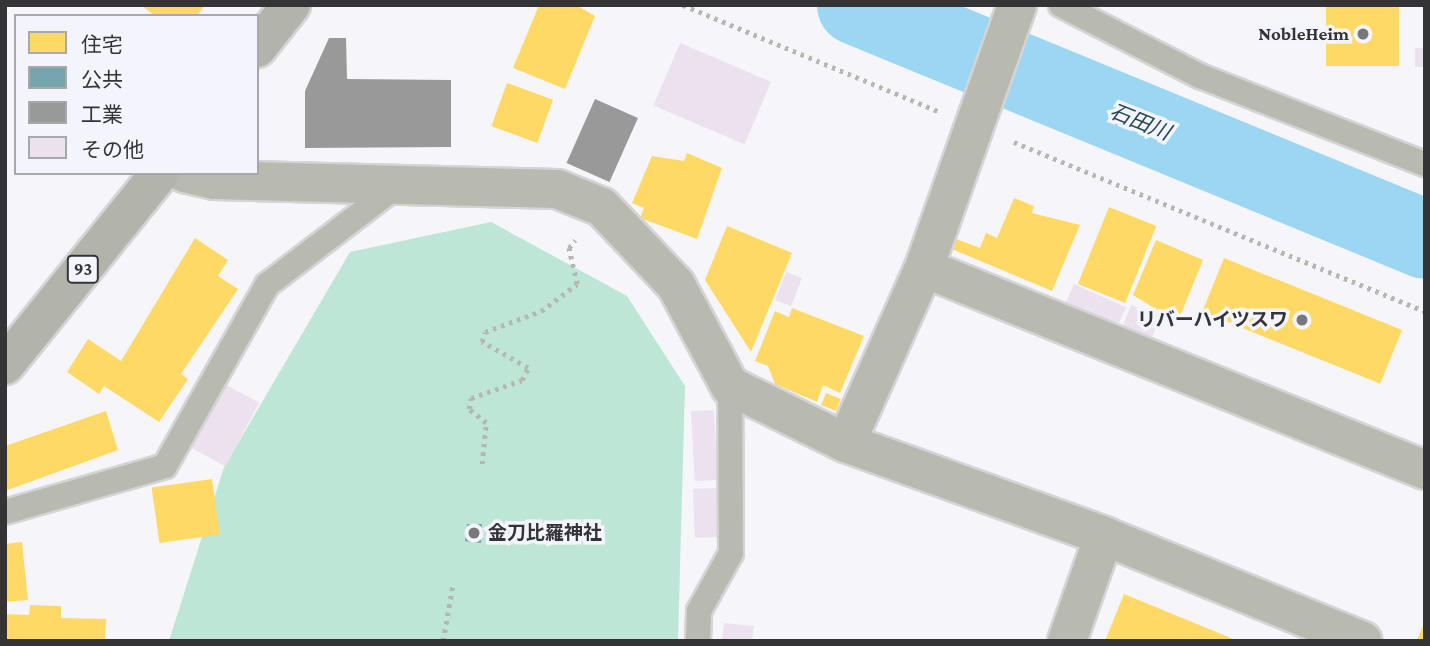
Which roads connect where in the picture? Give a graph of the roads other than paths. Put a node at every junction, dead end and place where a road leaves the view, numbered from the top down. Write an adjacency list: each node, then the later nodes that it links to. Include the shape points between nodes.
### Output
1 (291, 5): 4 (main road)
2 (1017, 5): 9 (street, via 979,123)
3 (1061, 5): 5 (lane, via 1200,76)
4 (259, 45)
5 (1425, 164)
6 (158, 175): 10 (main road, 93)
7 (214, 175): 8 (street)
8 (396, 187): 11 (street, via 557,188 602,207 676,285); 14 (lane, via 267,285 165,466)
9 (924, 268): 12 (street); 13 (street)
10 (5, 365)
11 (730, 386): 12 (street); 16 (lane, via 731,553 708,588)
12 (846, 443): 15 (street)
13 (1425, 470)
14 (5, 512)
15 (1104, 536): 17 (street); 18 (street)
16 (698, 641)
17 (1067, 641)
18 (1362, 641)

